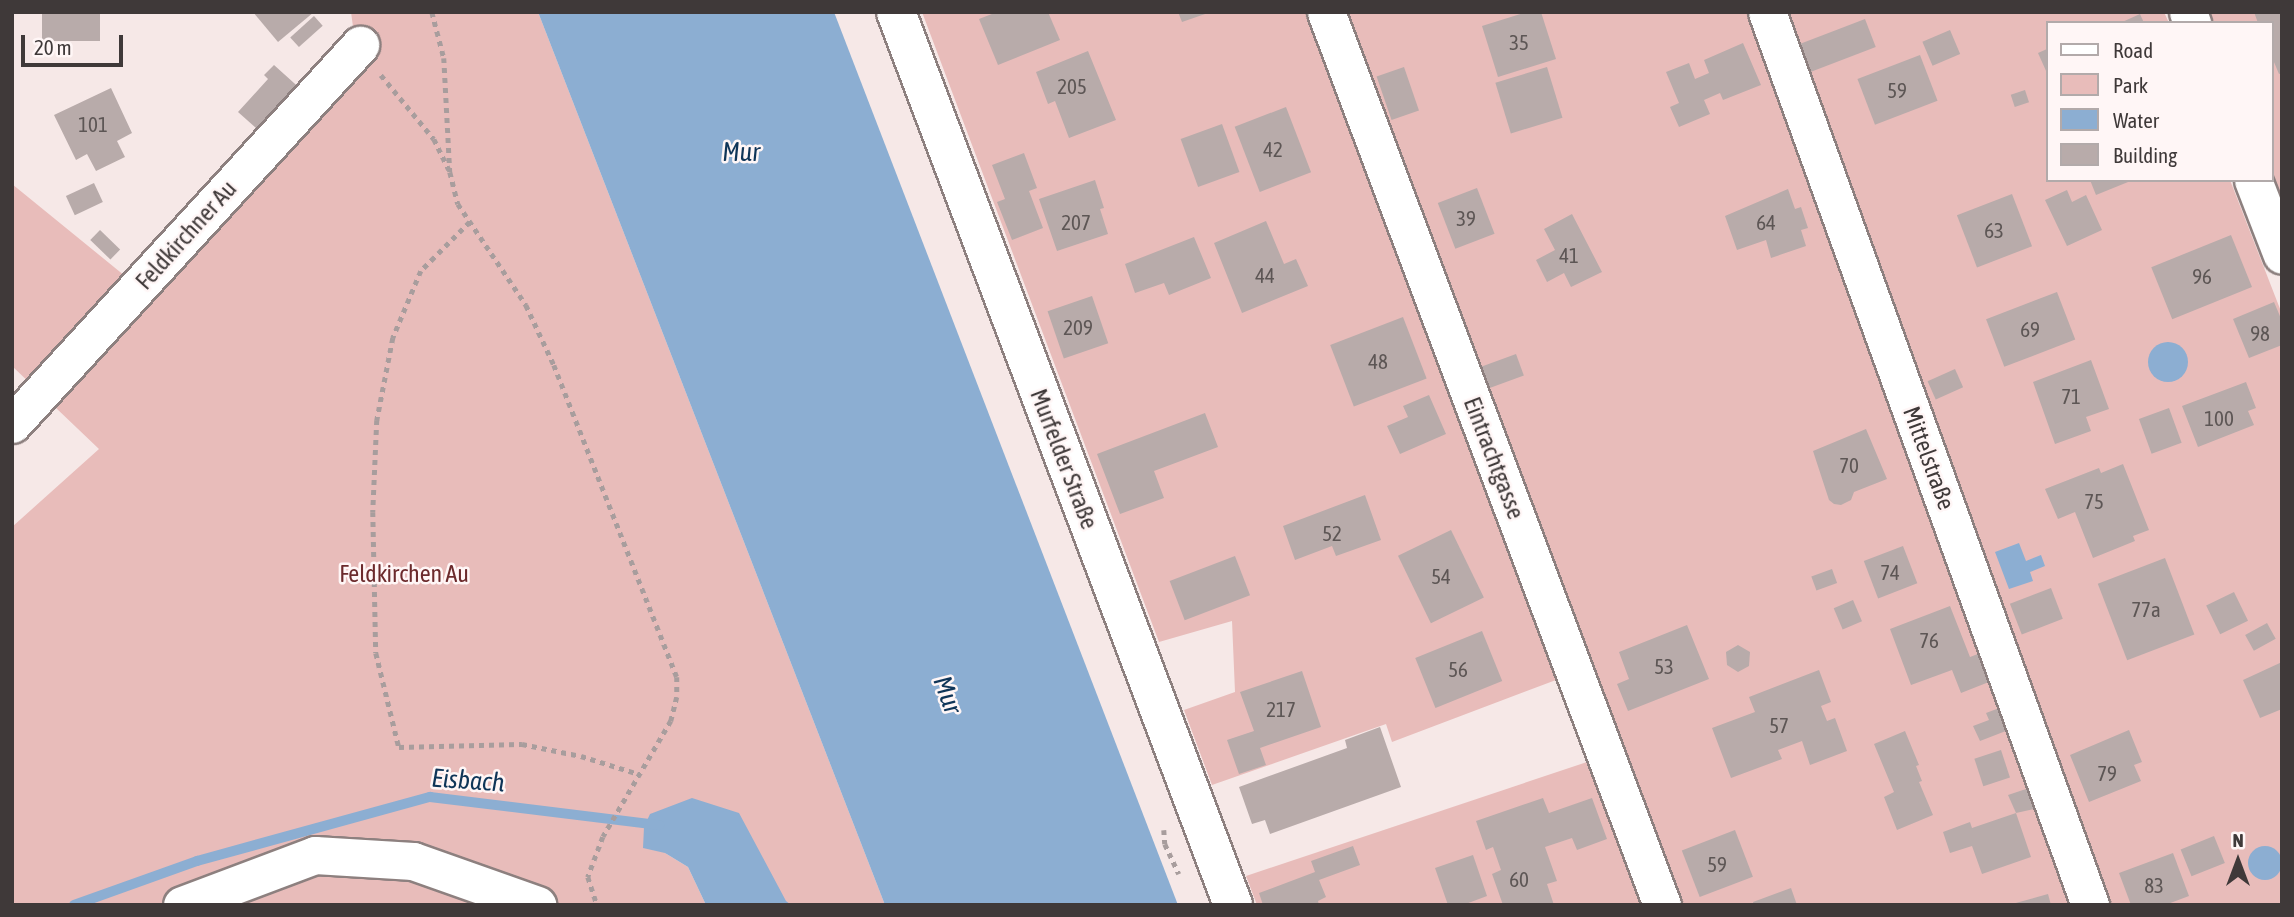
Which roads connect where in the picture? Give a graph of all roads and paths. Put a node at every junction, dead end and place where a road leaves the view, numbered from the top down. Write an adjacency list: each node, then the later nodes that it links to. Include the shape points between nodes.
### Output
1 (432, 12): 6 (path, via 444,58)
2 (896, 12): 15 (street, Murfelder Straße)
3 (1326, 12): 16 (street, Eintrachtgasse)
4 (1767, 12): 17 (street, Mittelstraße)
5 (360, 45): 6 (path, via 434,139); 10 (street, Feldkirchner Au)
6 (450, 172): 8 (path, via 458,204)
7 (2254, 182): 9 (street)
8 (470, 222): 11 (path, via 526,305 554,365 677,677 671,721); 11 (path, via 421,271 393,338 377,420 373,512 376,653 399,747 522,744)
9 (2282, 255)
10 (12, 425)
11 (639, 774): 14 (path, via 603,837 589,877)
12 (182, 905): 13 (street, via 315,855 413,861)
13 (537, 905)
14 (597, 905)
15 (1233, 905)
16 (1662, 905)
17 (2090, 905)

